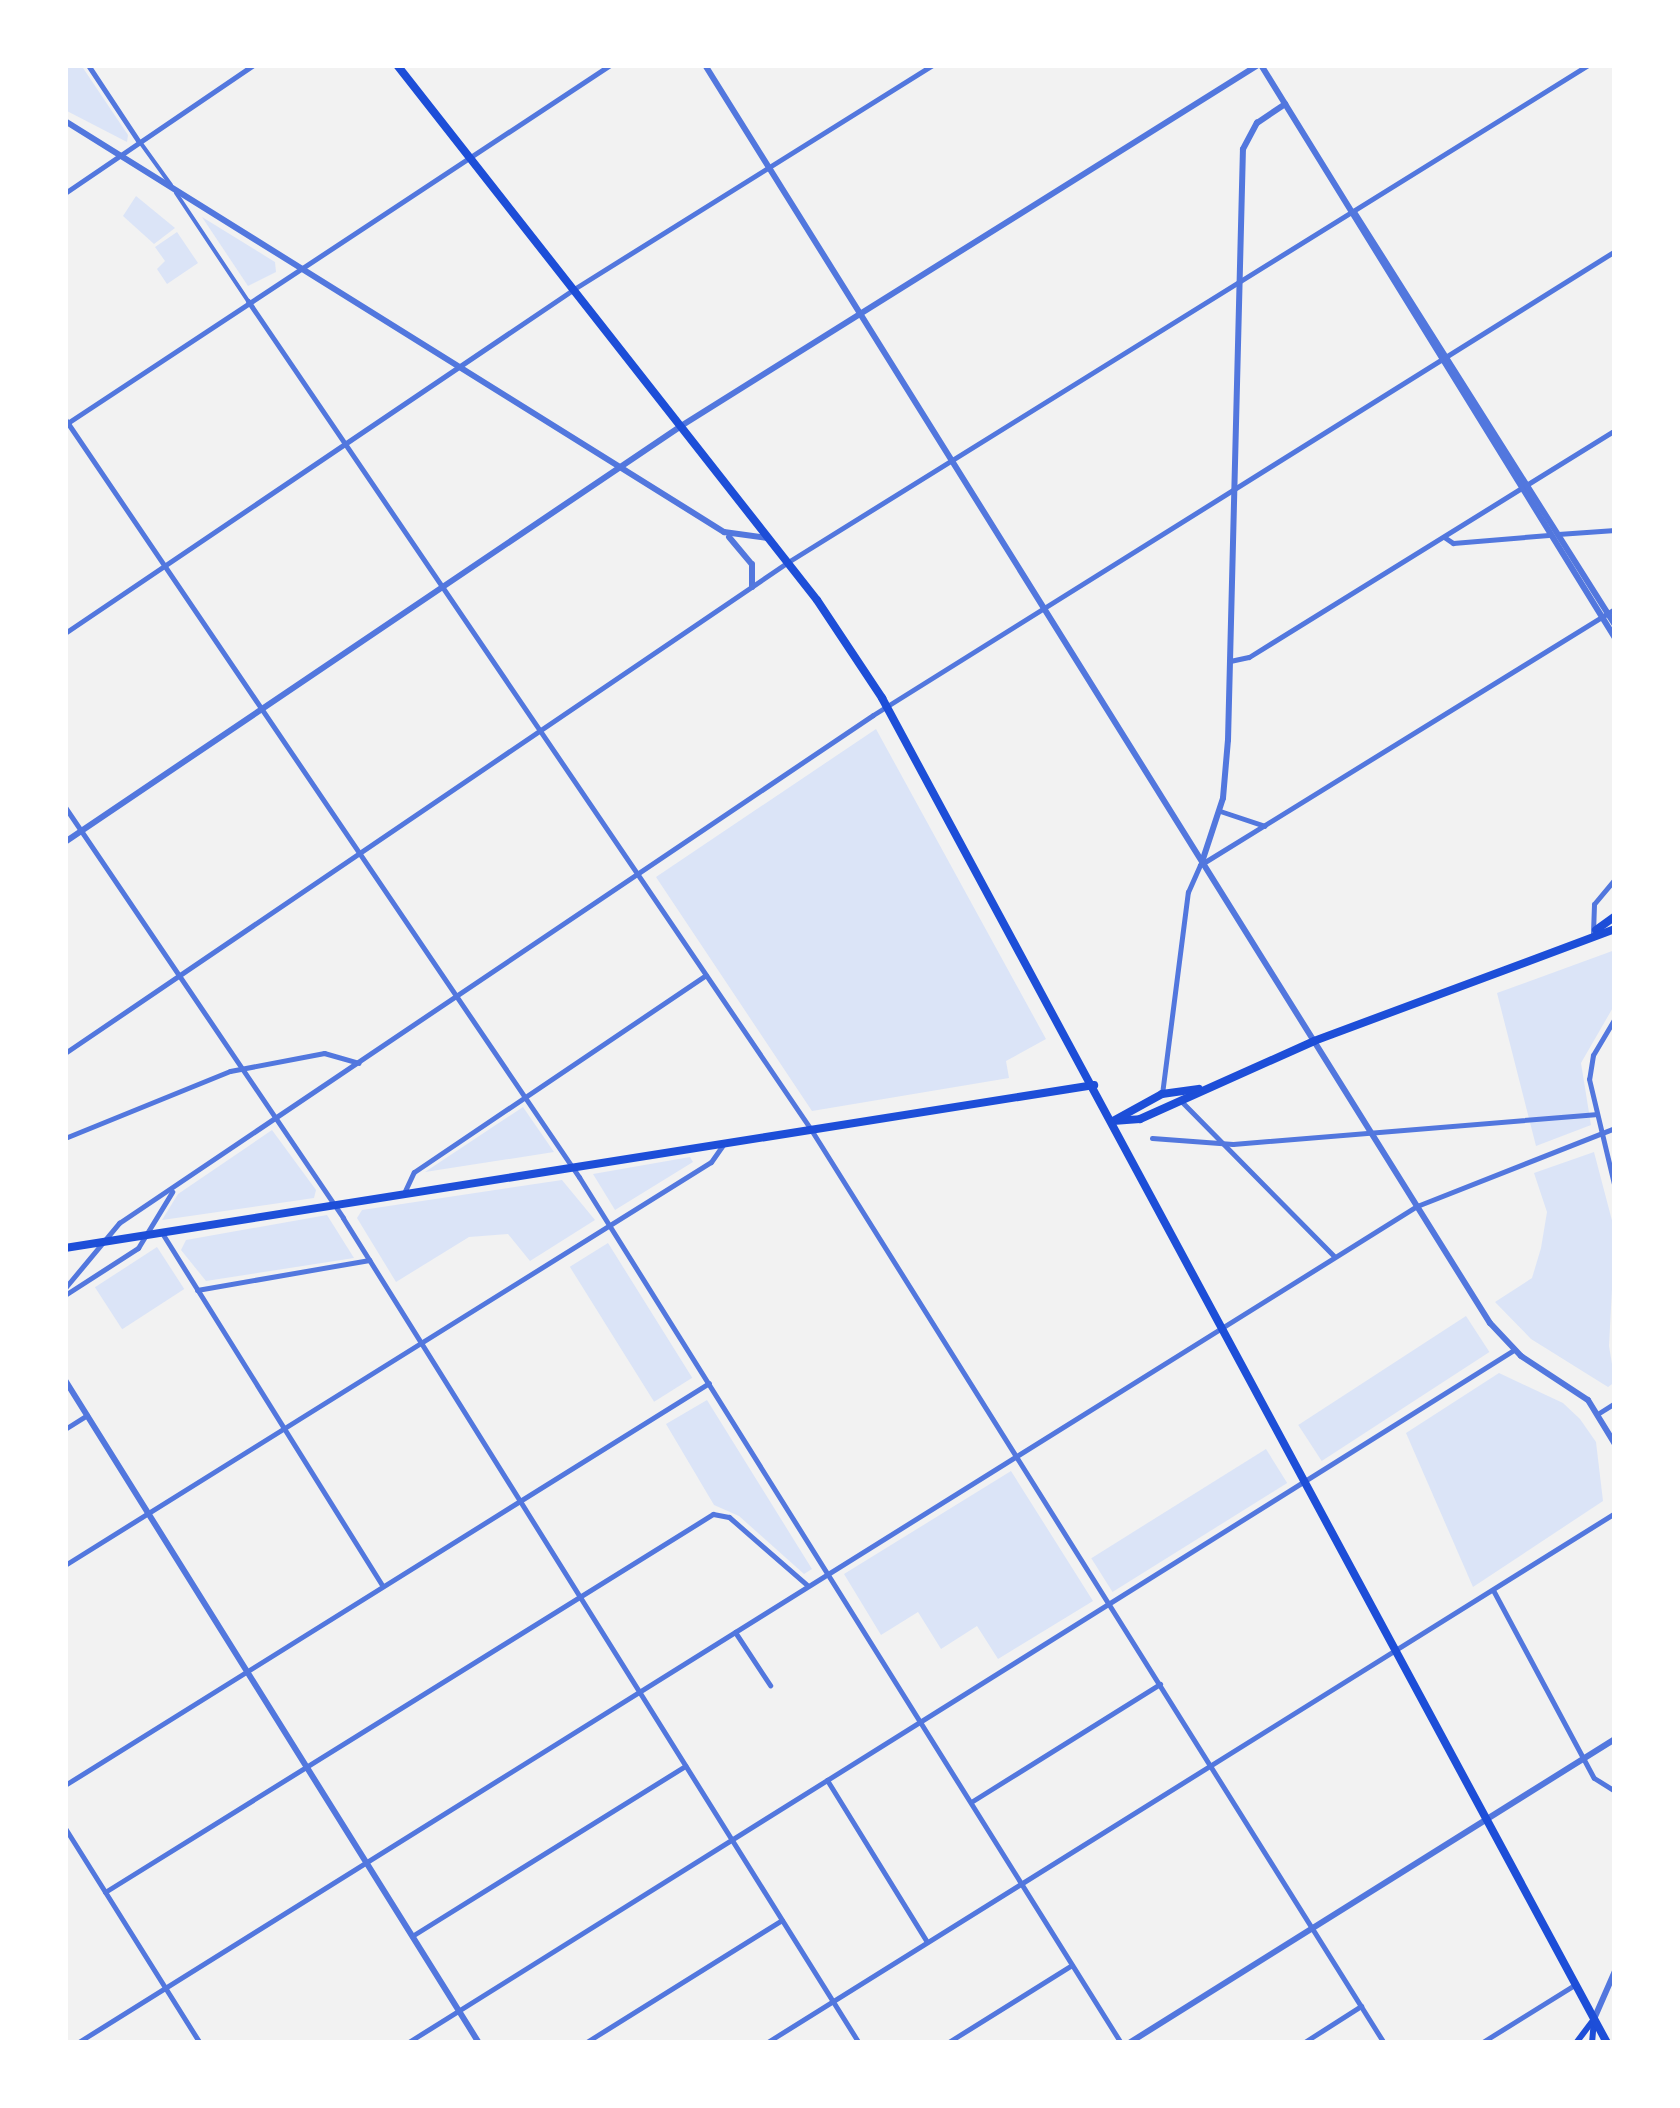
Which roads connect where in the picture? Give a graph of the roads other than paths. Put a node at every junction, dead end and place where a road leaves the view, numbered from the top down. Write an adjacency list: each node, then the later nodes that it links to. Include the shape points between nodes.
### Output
1 (88, 65): 11 (street)
2 (253, 65): 11 (street)
3 (397, 65): 12 (main road)
4 (610, 65): 12 (street)
5 (705, 65): 14 (street)
6 (932, 65): 14 (street)
7 (1259, 65): 9 (street); 23 (street)
8 (1588, 65): 17 (street)
9 (1285, 104): 17 (street); 20 (street, via 1257,123 1243,149)
10 (65, 121): 13 (street)
11 (140, 142): 13 (street); 15 (street)
12 (467, 154): 19 (street); 21 (main road)
13 (120, 156): 15 (street); 16 (street)
14 (768, 168): 21 (street); 23 (street)
15 (173, 188): 19 (street); 22 (street)
16 (65, 194)
17 (1352, 210): 20 (street); 24 (street); 25 (street)
18 (1615, 251): 24 (street)
19 (299, 267): 22 (street); 26 (street)
20 (1240, 281): 31 (street); 34 (street)
21 (574, 289): 26 (street); 28 (main road)
22 (248, 301): 27 (street); 30 (street)
23 (860, 314): 28 (street); 31 (street)
24 (1448, 355): 25 (street); 33 (street)
25 (1440, 360): 33 (street); 34 (street)
26 (458, 366): 30 (street); 32 (street)
27 (66, 422): 42 (street)
28 (681, 426): 32 (street); 40 (main road)
29 (1615, 430): 33 (street)
30 (344, 443): 42 (street); 43 (street)
31 (951, 460): 41 (street); 45 (street)
32 (619, 467): 36 (street); 43 (street)
33 (1523, 486): 37 (street); 38 (street); 39 (street)
34 (1234, 488): 45 (street); 50 (street)
35 (1615, 530): 37 (street)
36 (724, 532): 40 (street); 44 (street, via 750,559)
37 (1558, 534): 46 (street)
38 (1549, 535): 39 (street, via 1454,543); 46 (street)
39 (1443, 536): 50 (street, via 1249,657)
40 (769, 538): 41 (main road)
41 (788, 562): 44 (street); 51 (main road)
42 (164, 565): 48 (street); 52 (street)
43 (442, 587): 52 (street); 53 (street)
44 (752, 587): 53 (street)
45 (1044, 607): 51 (street); 60 (street)
46 (1608, 613): 47 (street); 49 (street); 56 (street)
47 (1615, 624)
48 (65, 633)
49 (1615, 638)
50 (1230, 661): 55 (street)
51 (887, 706): 61 (street); 74 (main road)
52 (262, 709): 57 (street); 59 (street)
53 (540, 730): 59 (street); 61 (street)
54 (65, 808): 57 (street)
55 (1220, 811): 56 (street); 60 (street)
56 (1265, 826): 60 (street)
57 (81, 832): 58 (street); 67 (street)
58 (65, 842)
59 (359, 853): 67 (street); 68 (street)
60 (1202, 862): 70 (street); 76 (street, via 1188,892)
61 (638, 874): 66 (street); 68 (street)
62 (1614, 880): 65 (street, via 1594,904)
63 (1615, 916): 65 (main road)
64 (1615, 929): 65 (main road)
65 (1593, 932): 70 (main road)
66 (706, 974): 77 (street); 82 (street)
67 (179, 975): 71 (street); 73 (street)
68 (457, 996): 72 (street); 77 (street)
69 (1615, 1018): 79 (street, via 1590,1066)
70 (1314, 1042): 75 (main road); 85 (street)
71 (65, 1052)
72 (359, 1062): 73 (street, via 324,1053); 80 (street)
73 (242, 1068): 80 (street); 86 (street)
74 (1094, 1086): 81 (main road); 82 (main road)
75 (1199, 1089): 76 (main road); 78 (main road)
76 (1162, 1094): 81 (main road)
77 (525, 1098): 90 (street); 93 (street, via 414,1172)
78 (1182, 1102): 81 (main road, via 1140,1119); 89 (street)
79 (1595, 1114): 84 (street); 85 (street)
80 (276, 1119): 91 (street); 94 (street)
81 (1113, 1121): 105 (main road)
82 (810, 1128): 88 (main road); 116 (street)
83 (1615, 1128): 84 (street)
84 (1602, 1133): 92 (street); 95 (street)
85 (1372, 1134): 89 (street); 95 (street)
86 (65, 1138)
87 (1152, 1138): 89 (street)
88 (726, 1140): 90 (main road); 96 (street, via 710,1162)
89 (1221, 1144): 101 (street)
90 (572, 1166): 93 (main road); 96 (street)
91 (177, 1186): 98 (street); 99 (street, via 119,1223)
92 (1615, 1188)
93 (404, 1193): 94 (main road)
94 (334, 1204): 97 (main road); 102 (street)
95 (1417, 1206): 101 (street); 107 (street)
96 (610, 1225): 106 (street); 109 (street)
97 (162, 1233): 98 (main road); 103 (street)
98 (148, 1235): 99 (main road); 104 (street)
99 (102, 1242): 100 (main road); 104 (street)
100 (65, 1248)
101 (1335, 1257): 105 (street)
102 (369, 1260): 103 (street); 106 (street)
103 (197, 1290): 113 (street)
104 (65, 1291)
105 (1224, 1327): 116 (street); 117 (main road)
106 (421, 1342): 113 (street); 118 (street)
107 (1514, 1350): 111 (street, via 1574,1388); 117 (street)
108 (65, 1380): 112 (street)
109 (709, 1383): 118 (street); 122 (street)
110 (1615, 1403): 111 (street)
111 (1599, 1413): 115 (street)
112 (87, 1415): 114 (street); 119 (street)
113 (284, 1428): 119 (street); 123 (street)
114 (65, 1429)
115 (1615, 1444)
116 (1016, 1456): 122 (street); 127 (street)
117 (1306, 1480): 127 (street); 130 (main road)
118 (520, 1501): 123 (street); 126 (street)
119 (148, 1513): 121 (street); 131 (street)
120 (1615, 1513): 125 (street)
121 (65, 1565)
122 (828, 1574): 124 (street); 135 (street)
123 (384, 1586): 131 (street)
124 (808, 1586): 126 (street, via 717,1513); 128 (street)
125 (1492, 1589): 130 (street); 137 (street)
126 (580, 1596): 134 (street); 140 (street)
127 (1109, 1604): 132 (street); 135 (street)
128 (735, 1632): 133 (street); 134 (street)
129 (1615, 1633): 136 (street)
130 (1398, 1648): 139 (street); 146 (main road)
131 (247, 1672): 140 (street); 142 (street)
132 (1160, 1684): 139 (street); 144 (street)
133 (770, 1685)
134 (639, 1692): 138 (street); 149 (street)
135 (920, 1722): 141 (street); 144 (street)
136 (1613, 1741): 137 (street); 143 (street)
137 (1583, 1760): 143 (street, via 1597,1782); 146 (street)
138 (685, 1766): 148 (street); 154 (street)
139 (1211, 1766): 150 (street); 153 (street)
140 (306, 1767): 149 (street); 151 (street)
141 (827, 1780): 148 (street); 155 (street)
142 (65, 1786)
143 (1613, 1790): 145 (street)
144 (970, 1802): 150 (street)
145 (1615, 1812)
146 (1488, 1819): 153 (street); 158 (main road)
147 (65, 1828): 151 (street)
148 (732, 1840): 152 (street); 164 (street)
149 (366, 1862): 154 (street); 159 (street)
150 (1022, 1884): 155 (street); 156 (street)
151 (106, 1892): 159 (street)
152 (782, 1920): 162 (street); 170 (street)
153 (1312, 1928): 163 (street); 175 (street)
154 (412, 1936): 164 (street)
155 (928, 1942): 162 (street)
156 (1072, 1965): 173 (street); 174 (street)
157 (1615, 1971): 161 (street)
158 (1576, 1984): 165 (main road); 178 (street)
159 (165, 1988): 166 (street); 167 (street)
160 (1615, 1989): 161 (street)
161 (1604, 1995): 165 (street)
162 (833, 2002): 171 (street); 172 (street)
163 (1362, 2006): 176 (street); 177 (street)
164 (458, 2010): 168 (street); 169 (street)
165 (1594, 2019): 179 (main road); 180 (main road); 181 (main road)
166 (76, 2043)
167 (200, 2043)
168 (406, 2043)
169 (479, 2043)
170 (585, 2043)
171 (766, 2043)
172 (859, 2043)
173 (948, 2043)
174 (1121, 2043)
175 (1129, 2043)
176 (1303, 2043)
177 (1384, 2043)
178 (1480, 2043)
179 (1576, 2043)
180 (1592, 2043)
181 (1607, 2043)

